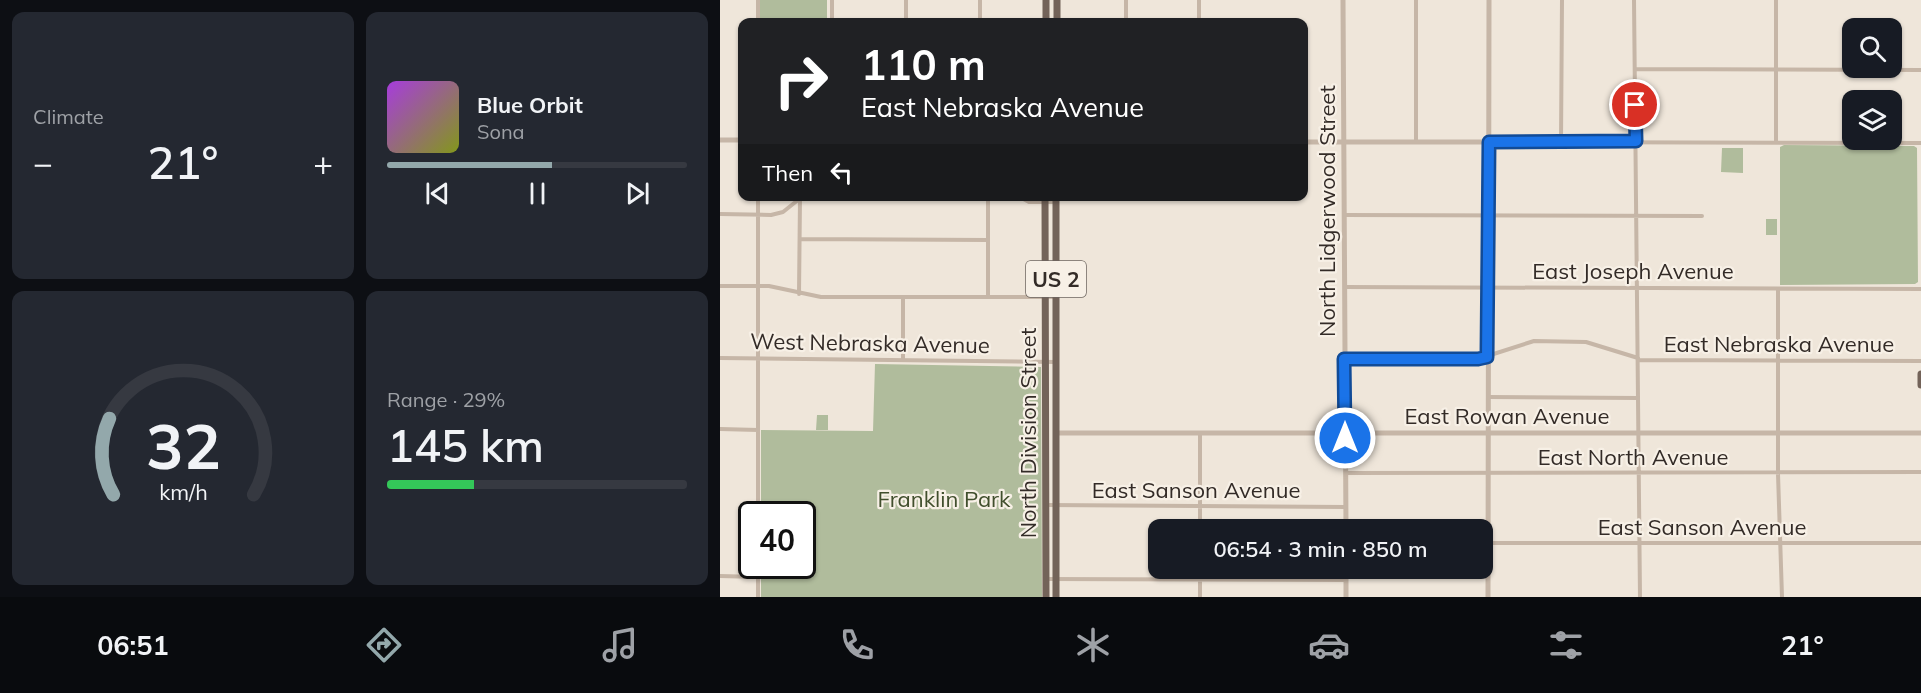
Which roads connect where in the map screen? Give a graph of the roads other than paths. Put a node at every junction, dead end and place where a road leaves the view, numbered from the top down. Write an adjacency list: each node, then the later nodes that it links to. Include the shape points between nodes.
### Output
1 (758, 0): 15 (street)
2 (832, 0): 16 (street)
3 (906, 0): 17 (street)
4 (980, 0): 18 (street)
5 (1046, 0): 19 (main road)
6 (1057, 0): 20 (main road)
7 (1126, 0): 21 (street)
8 (1199, 0): 22 (street)
9 (1343, 0): 30 (street, North Lidgerwood Street)
10 (1416, 0): 31 (street)
11 (1489, 0): 32 (street)
12 (1562, 0): 33 (street)
13 (1634, 0): 23 (street)
14 (1776, 0): 24 (street)
15 (758, 18)
16 (832, 18)
17 (906, 18)
18 (980, 18)
19 (1046, 18)
20 (1057, 18)
21 (1126, 18)
22 (1199, 18)
23 (1635, 69): 24 (street); 28 (street)
24 (1776, 69): 25 (street); 34 (street)
25 (1921, 70)
26 (720, 140): 27 (street)
27 (738, 140)
28 (1636, 141): 33 (street); 34 (street); 46 (street)
29 (1308, 142): 30 (street)
30 (1343, 142): 31 (street); 45 (street, North Lidgerwood Street)
31 (1416, 142): 32 (street)
32 (1489, 142): 33 (street); 44 (street)
33 (1561, 142)
34 (1776, 142): 35 (street)
35 (1921, 143)
36 (758, 201): 43 (street)
37 (797, 201): 43 (street, via 783,212)
38 (801, 201): 48 (street)
39 (988, 201): 49 (street)
40 (1045, 201): 60 (main road, North Division Street / US 2)
41 (1056, 201): 61 (main road, North Division Street / US 2)
42 (720, 214): 43 (street)
43 (758, 214): 51 (street)
44 (1488, 214): 45 (street); 46 (street); 53 (street)
45 (1344, 215): 52 (street, North Lidgerwood Street)
46 (1636, 216): 47 (street); 54 (street)
47 (1702, 216)
48 (800, 239): 49 (street); 57 (street)
49 (988, 240): 59 (street)
50 (720, 286): 51 (street)
51 (758, 286): 57 (street); 64 (street)
52 (1344, 287): 53 (street, East Joseph Avenue); 65 (street, North Lidgerwood Street)
53 (1488, 287): 54 (street, East Joseph Avenue); 62 (street)
54 (1637, 288): 55 (street, East Joseph Avenue); 66 (street)
55 (1778, 289): 56 (street, East Joseph Avenue); 68 (street)
56 (1921, 289)
57 (799, 294): 58 (street)
58 (903, 297): 59 (street); 67 (street)
59 (988, 297): 60 (street)
60 (1046, 297): 61 (street); 70 (main road, North Division Street / US 2)
61 (1056, 297): 71 (main road, North Division Street / US 2)
62 (1487, 357): 65 (street, East Nebraska Avenue); 66 (street, East Nebraska Avenue, via 1534,341 1586,342); 74 (street)
63 (720, 358): 64 (street, West Nebraska Avenue)
64 (758, 359): 67 (street, West Nebraska Avenue); 77 (street)
65 (1344, 359): 78 (street, North Lidgerwood Street)
66 (1638, 359): 68 (street, East Nebraska Avenue); 75 (street)
67 (903, 360): 70 (street, West Nebraska Avenue)
68 (1778, 361): 69 (street, East Nebraska Avenue); 83 (street)
69 (1921, 361)
70 (1046, 362): 71 (street, West Nebraska Avenue); 91 (main road, North Division Street / US 2)
71 (1056, 362): 80 (main road, North Division Street / US 2)
72 (1921, 374): 73 (main road)
73 (1921, 385)
74 (1487, 397): 75 (street); 79 (street)
75 (1638, 398): 82 (street)
76 (720, 429): 77 (street)
77 (758, 430): 90 (street)
78 (1345, 432): 79 (street, East Rowan Avenue); 81 (street, East Rowan Avenue); 87 (street, North Lidgerwood Street)
79 (1487, 432): 82 (street, East Rowan Avenue); 85 (street)
80 (1056, 433): 81 (street, East Rowan Avenue); 92 (main road, North Division Street / US 2)
81 (1200, 433): 93 (street)
82 (1638, 433): 83 (street, East Rowan Avenue); 88 (street)
83 (1778, 433): 84 (street, East Rowan Avenue); 89 (street)
84 (1921, 433)
85 (1487, 472): 87 (street, East North Avenue); 88 (street, East North Avenue); 97 (street)
86 (1921, 472): 89 (street, East North Avenue)
87 (1346, 473): 94 (street, North Lidgerwood Street)
88 (1638, 474): 89 (street, East North Avenue); 99 (street)
89 (1778, 474): 101 (street)
90 (758, 501)
91 (1046, 505): 92 (street, East Sanson Avenue); 105 (main road, North Division Street / US 2)
92 (1056, 506): 93 (street, East Sanson Avenue); 106 (main road, North Division Street / US 2)
93 (1200, 506): 94 (street, East Sanson Avenue); 95 (street)
94 (1346, 507): 96 (street, North Lidgerwood Street)
95 (1200, 519)
96 (1346, 519)
97 (1486, 519)
98 (1493, 543): 99 (street, East Sanson Avenue)
99 (1640, 543): 101 (street, East Sanson Avenue); 117 (street)
100 (1921, 543): 101 (street, East Sanson Avenue)
101 (1780, 544): 118 (street)
102 (720, 576): 103 (street)
103 (738, 576)
104 (758, 579): 111 (street)
105 (1046, 579): 106 (street); 112 (main road, North Division Street / US 2)
106 (1056, 579): 107 (street); 113 (main road, North Division Street / US 2)
107 (1148, 579)
108 (1200, 579): 110 (street); 114 (street)
109 (1487, 579): 116 (street)
110 (1346, 580): 115 (street)
111 (758, 597)
112 (1046, 597)
113 (1056, 597)
114 (1200, 597)
115 (1346, 597)
116 (1488, 597)
117 (1640, 597)
118 (1782, 597)

